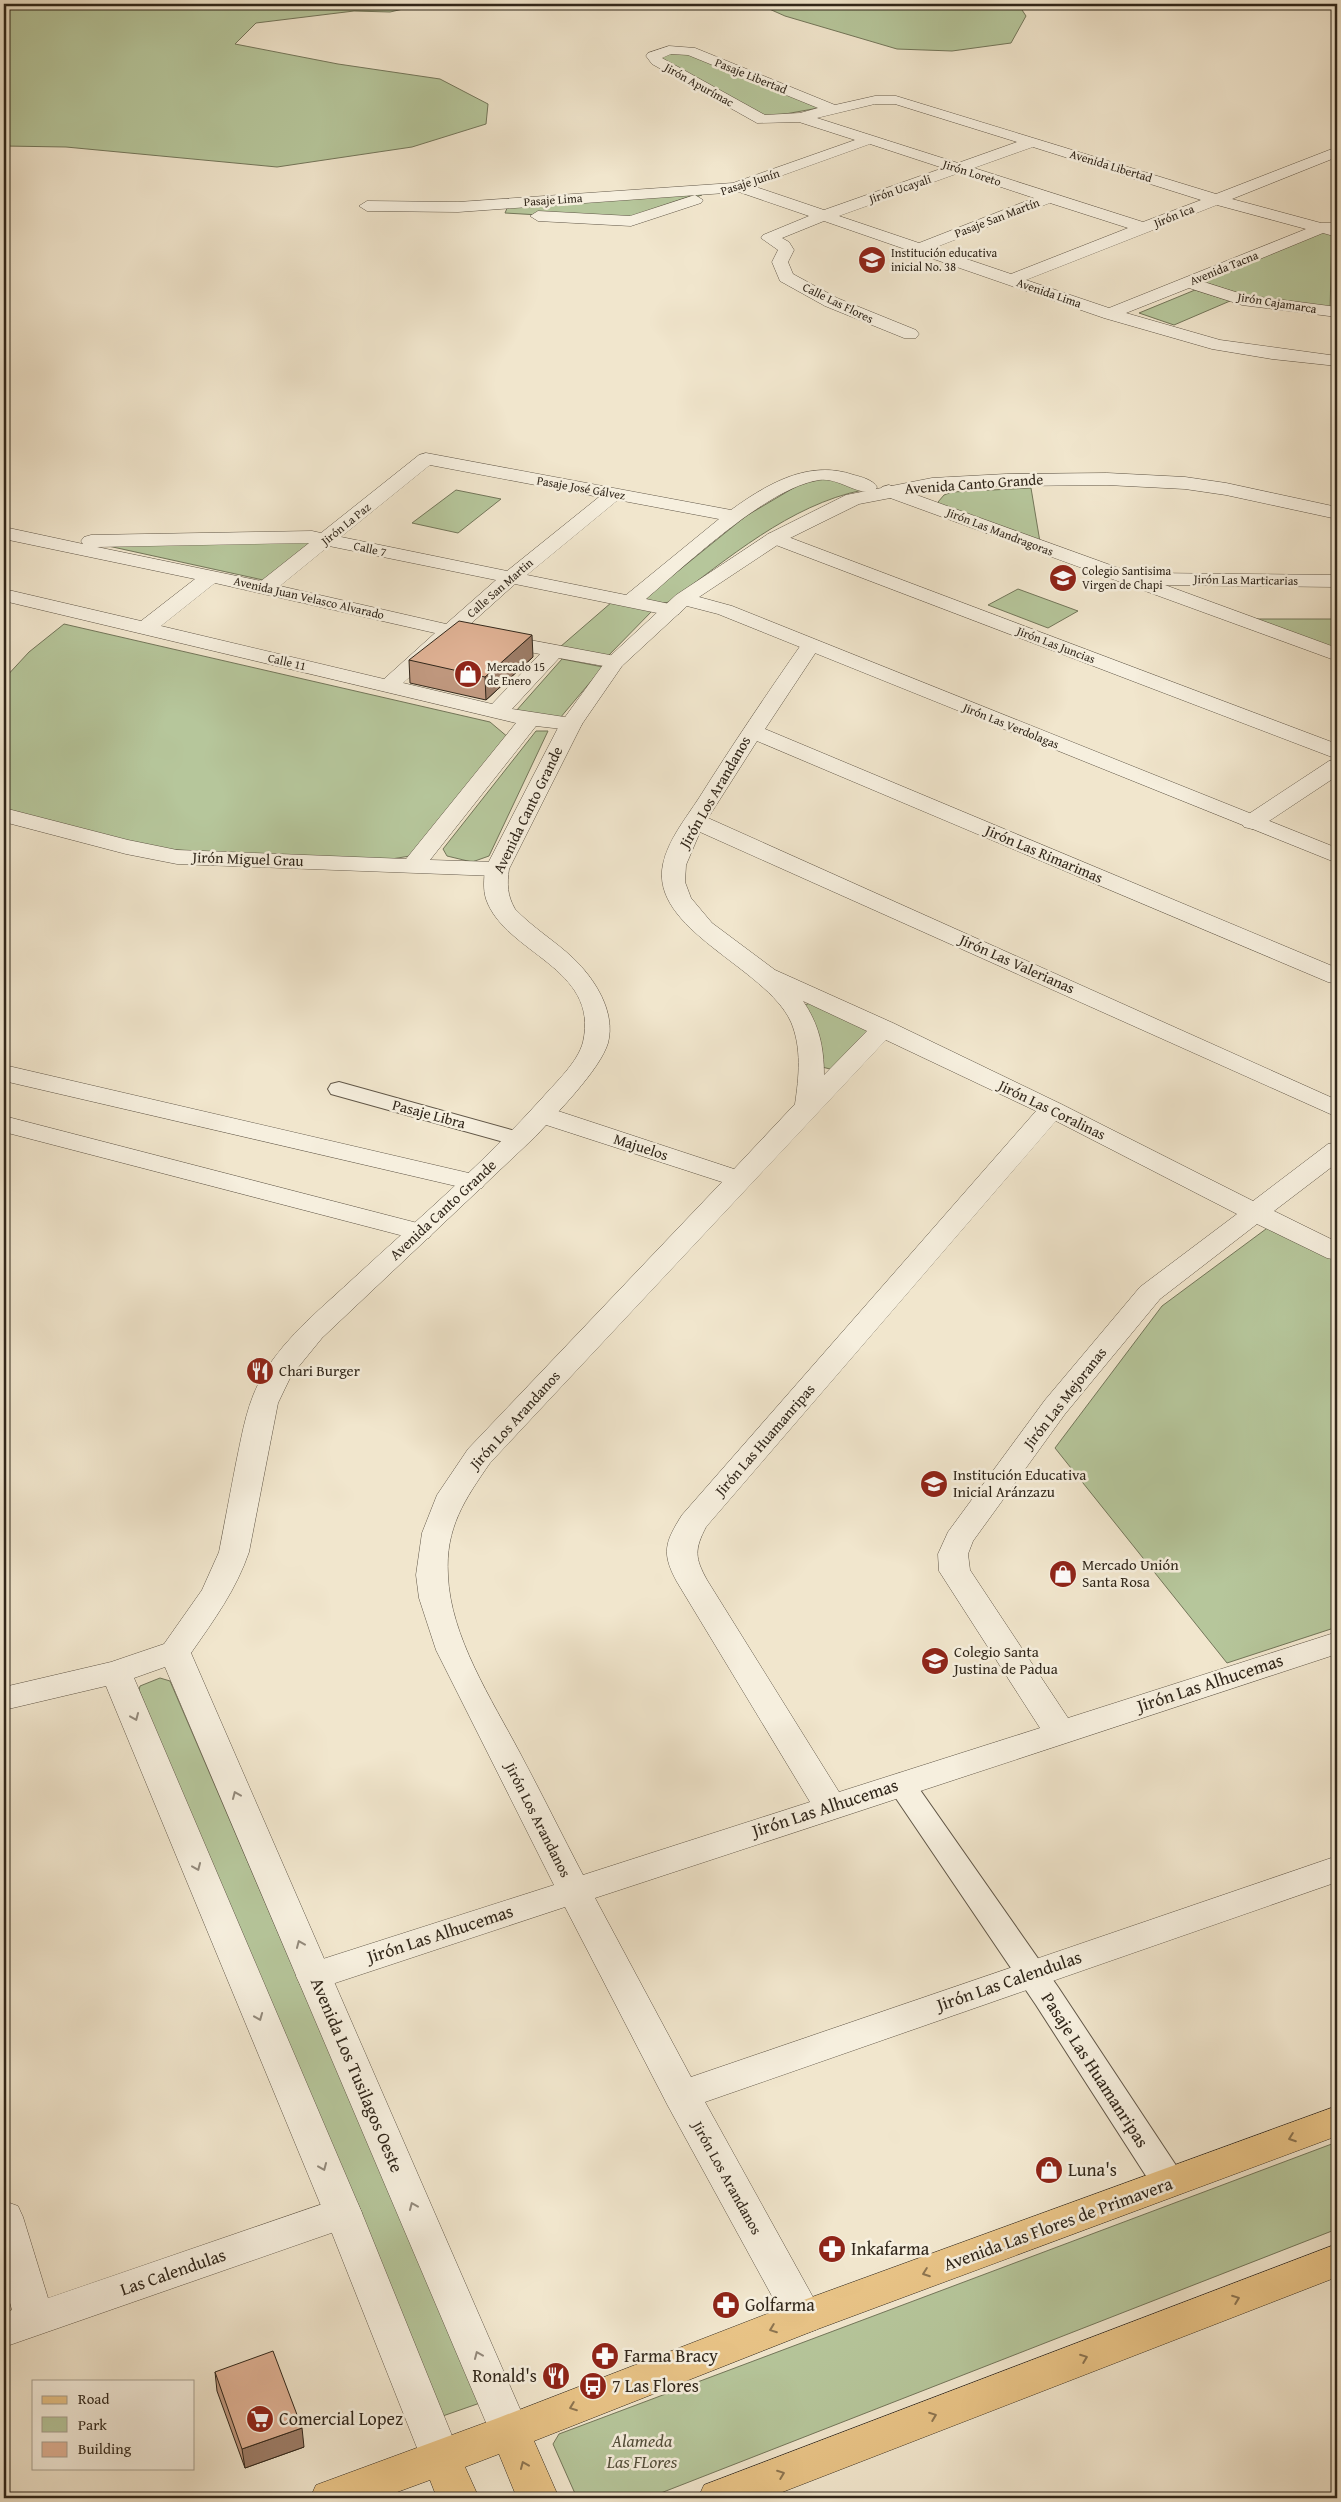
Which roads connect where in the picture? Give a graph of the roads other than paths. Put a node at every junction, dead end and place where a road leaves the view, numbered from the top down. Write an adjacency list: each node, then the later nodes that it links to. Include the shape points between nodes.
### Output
1 (669, 50): 2 (street, Pasaje Libertad, via 690,51); 3 (street, Jirón Apurímac, via 653,56 762,120)
2 (833, 109): 3 (street); 5 (street, Avenida Libertad, via 896,100)
3 (800, 117): 4 (street, Jirón Loreto)
4 (868, 140): 7 (street, Jirón Loreto); 8 (street, Pasaje Junín)
5 (1033, 142): 7 (street, Jirón Ucayali); 10 (street, Avenida Libertad)
6 (1337, 152): 10 (street, Jirón Ica)
7 (958, 169): 9 (street, Jirón Loreto); 13 (street, Jirón Ucayali)
8 (740, 187): 12 (street, Pasaje Lima); 12 (street, Pasaje Junín, via 631,221); 13 (street, Avenida Lima)
9 (1048, 198): 15 (street, Jirón Loreto); 18 (street, Pasaje San Martín)
10 (1216, 199): 15 (street, Jirón Ica); 16 (street, Avenida Libertad)
11 (367, 206): 12 (street, Pasaje Lima)
12 (458, 208)
13 (823, 216): 17 (street, Jirón Ucayali); 18 (street, Avenida Lima)
14 (1337, 221): 16 (street, Avenida Tacna)
15 (1144, 228): 19 (street, Jirón Ica)
16 (1329, 230): 20 (street, Avenida Tacna)
17 (768, 238): 24 (street, Calle Las Flores, via 786,250 780,262 786,277 831,302)
18 (918, 249): 19 (street, Avenida Lima)
19 (1011, 280): 23 (street, Avenida Lima)
20 (1189, 282): 22 (street, Jirón Cajamarca, via 1242,300); 23 (street, Avenida Tacna)
21 (1337, 294): 22 (street)
22 (1337, 312)
23 (1110, 314): 25 (street, Avenida Lima, via 1218,344)
24 (910, 334)
25 (1337, 361)
26 (426, 459): 29 (street, Pasaje José Gálvez); 34 (street, Jirón La Paz)
27 (868, 487): 31 (street, via 834,475 809,476 791,482)
28 (889, 490): 30 (street, Avenida Canto Grande, via 979,481 1148,480 1226,489); 33 (street, Avenida Canto Grande, via 853,499); 38 (street, Jirón Las Mandragoras)
29 (614, 494): 31 (street, Pasaje José Gálvez); 37 (street, Calle San Martin)
30 (1337, 513)
31 (735, 516): 42 (street)
32 (4, 533): 35 (street, Avenida Juan Velasco Alvarado)
33 (775, 538): 43 (street, Avenida Canto Grande); 55 (street, Jirón Las Juncias)
34 (328, 540): 35 (street, Calle 7, via 312,537 176,538); 37 (street, Calle 7); 40 (street, Jirón La Paz)
35 (64, 545): 36 (street, Avenida Juan Velasco Alvarado)
36 (211, 577): 40 (street, Avenida Juan Velasco Alvarado); 44 (street)
37 (510, 578): 42 (street, Calle 7); 45 (street, Calle San Martin)
38 (1125, 579): 39 (street, Jirón Las Marticarias); 48 (street, Jirón Las Mandragoras)
39 (1337, 581)
40 (265, 588): 45 (street, Avenida Juan Velasco Alvarado)
41 (4, 595): 44 (street, Calle 11)
42 (631, 601): 43 (street, Calle 7)
43 (678, 604): 46 (street, Jirón Las Verdolagas, via 724,610); 49 (street, Avenida Canto Grande)
44 (145, 628): 50 (street, Calle 11)
45 (451, 631): 47 (street, Avenida Juan Velasco Alvarado); 50 (street, Calle San Martin)
46 (810, 646): 54 (street, Jirón Los Arandanos); 59 (street, Jirón Las Verdolagas)
47 (554, 651): 49 (street, Avenida Juan Velasco Alvarado); 51 (street)
48 (1337, 655)
49 (615, 662): 53 (street, Avenida Canto Grande)
50 (388, 686): 51 (street, Calle 11)
51 (497, 712): 52 (street, Calle 11)
52 (531, 718): 53 (street, Calle 11); 61 (street)
53 (571, 724): 62 (street, Avenida Canto Grande)
54 (751, 731): 58 (street, Jirón Los Arandanos); 64 (street, Jirón Las Rimarimas)
55 (1337, 752)
56 (1337, 766): 59 (street)
57 (4, 814): 61 (street, Jirón Miguel Grau, via 126,847 177,857)
58 (695, 821): 63 (street, Jirón Los Arandanos, via 674,864 673,885 696,920 720,944); 70 (street, Jirón Las Valerianas)
59 (1252, 822): 60 (street, Jirón Las Verdolagas)
60 (1337, 856)
61 (414, 864): 62 (street, Jirón Miguel Grau)
62 (497, 869): 71 (street, Avenida Canto Grande, via 493,881 500,906 513,921 564,962 592,997 596,1040 590,1056)
63 (764, 973): 65 (street, Jirón Las Coralinas); 68 (street, Jirón Los Arandanos, via 796,1010 806,1029 811,1076)
64 (1337, 977)
65 (884, 1028): 68 (street); 69 (street, Jirón Las Coralinas)
66 (4, 1074): 76 (street)
67 (339, 1089): 73 (street, Pasaje Libra)
68 (808, 1106): 75 (street, Jirón Los Arandanos)
69 (1052, 1109): 77 (street, Jirón Las Coralinas); 86 (street, Jirón Las Huamanripas, via 693,1522 682,1544 680,1560 692,1582)
70 (1337, 1109)
71 (543, 1115): 73 (street, Avenida Canto Grande); 75 (street, Majuelos)
72 (4, 1124): 78 (street)
73 (518, 1139): 76 (street, Avenida Canto Grande)
74 (1337, 1150): 77 (street, Jirón Las Mejoranas)
75 (739, 1179): 88 (street, Jirón Los Arandanos, via 479,1456 445,1508 436,1544 432,1574 437,1610 456,1658)
76 (473, 1182): 78 (street, Avenida Canto Grande)
77 (1256, 1213): 79 (street, Jirón Las Coralinas); 84 (street, Jirón Las Mejoranas, via 1150,1293 1055,1407 959,1539 952,1554 955,1571)
78 (419, 1232): 81 (street, Avenida Canto Grande, via 312,1332 278,1374 263,1403 234,1552 226,1575)
79 (1337, 1252)
80 (1337, 1643): 84 (street, Jirón Las Alhucemas)
81 (175, 1652): 82 (street); 90 (street, Avenida Los Tusilagos Oeste, one-way to 81)
82 (116, 1672): 83 (street); 94 (street, one-way to 94)
83 (4, 1698)
84 (1059, 1732): 85 (street, Jirón Las Alhucemas)
85 (901, 1784): 86 (street, Jirón Las Alhucemas); 89 (street, Pasaje Las Huamanripas)
86 (830, 1806): 88 (street, Jirón Las Alhucemas)
87 (1337, 1869): 89 (street, Jirón Las Calendulas)
88 (573, 1890): 90 (street, Jirón Las Alhucemas); 91 (street, Jirón Los Arandanos)
89 (1031, 1973): 91 (street, Jirón Las Calendulas); 93 (street, Pasaje Las Huamanripas)
90 (314, 1976): 99 (street, Avenida Los Tusilagos Oeste, one-way to 90)
91 (681, 2094): 97 (street, Jirón Los Arandanos)
92 (1337, 2120): 93 (main road, Avenida Las Flores de Primavera, one-way to 93)
93 (1169, 2183): 97 (main road, Avenida Las Flores de Primavera, one-way to 97)
94 (343, 2213): 98 (street, Las Calendulas); 100 (street)
95 (4, 2217): 98 (street)
96 (1337, 2260): 104 (main road, one-way to 96)
97 (804, 2317): 99 (main road, Avenida Las Flores de Primavera, one-way to 99)
98 (19, 2325)
99 (510, 2432): 100 (main road, Avenida Las Flores de Primavera); 103 (main road, Avenida Los Tusilagos Oeste, one-way to 99)
100 (442, 2458): 101 (main road, Avenida Las Flores de Primavera); 102 (main road)
101 (331, 2498)
102 (458, 2498)
103 (538, 2498)
104 (719, 2498)

